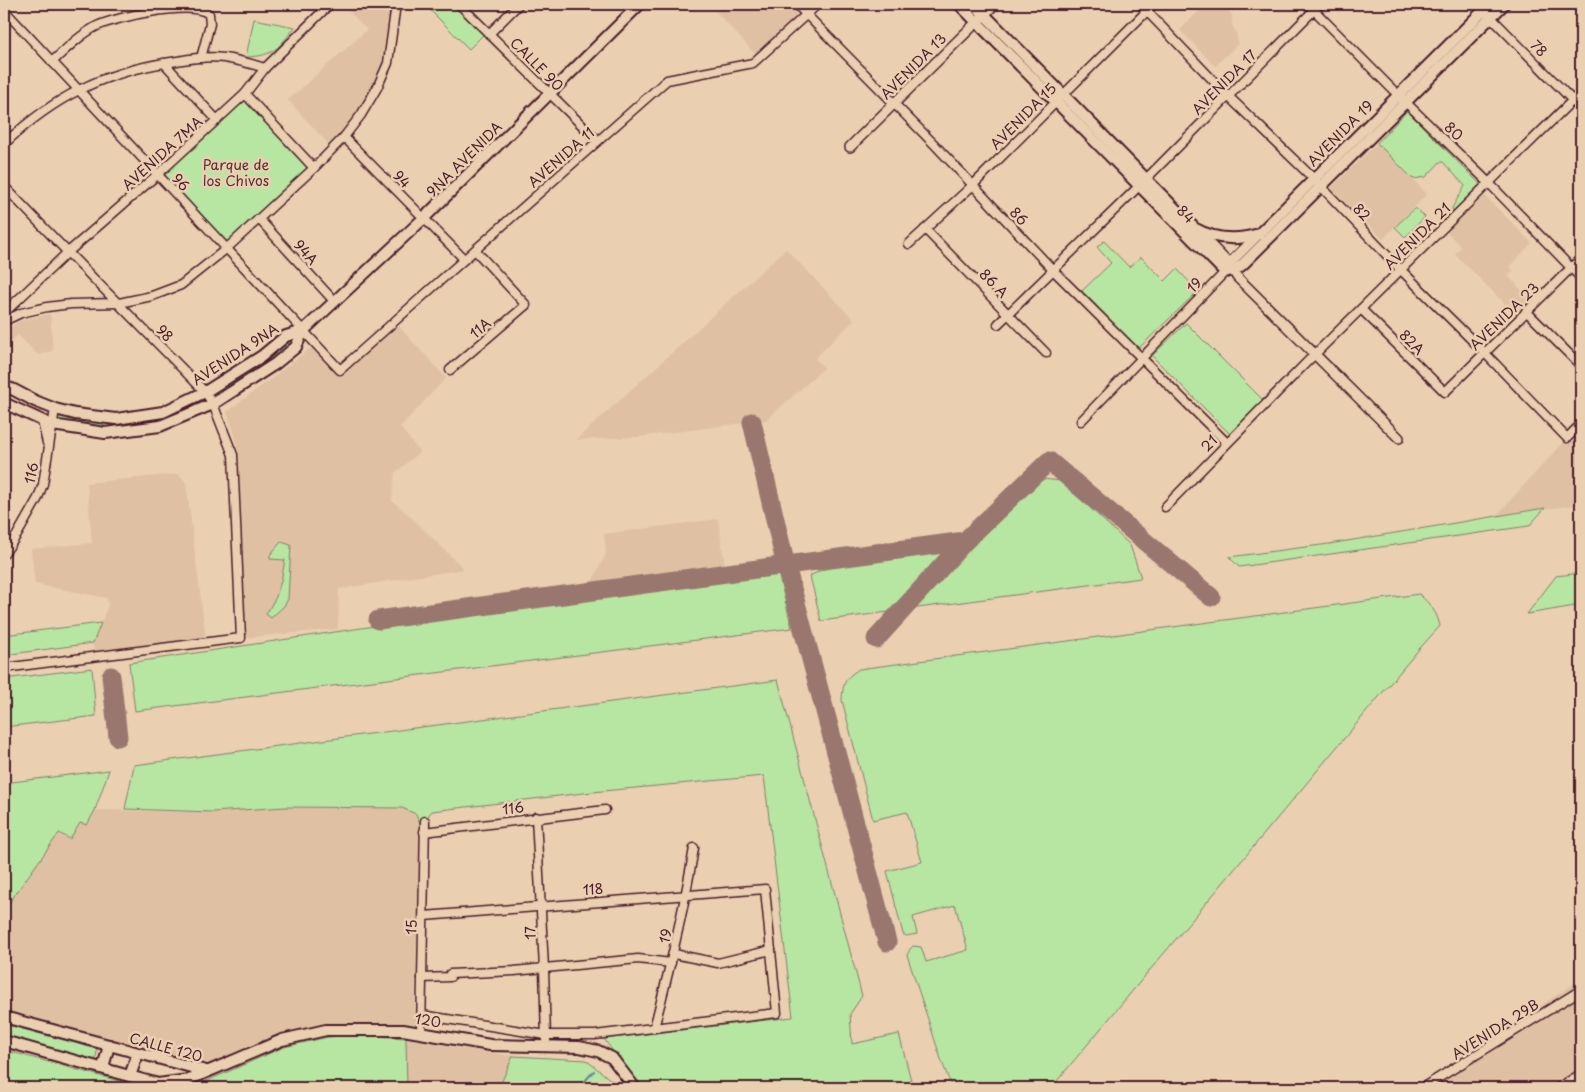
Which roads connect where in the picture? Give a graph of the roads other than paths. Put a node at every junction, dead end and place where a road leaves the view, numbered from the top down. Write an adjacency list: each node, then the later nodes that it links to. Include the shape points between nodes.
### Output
1 (330, 4): 25 (street, AVENIDA 7MA)
2 (396, 4): 37 (street, via 388,63 361,115)
3 (459, 4): 21 (street, CALLE 90)
4 (520, 4): 21 (street)
5 (640, 4): 29 (main road, 9NA AVENIDA)
6 (796, 4): 19 (street, 86)
7 (818, 4): 19 (street, AVENIDA 11)
8 (959, 4): 20 (main road, 84)
9 (974, 4): 20 (main road, 84)
10 (995, 4): 20 (street, AVENIDA 13)
11 (1140, 4): 18 (street, 82)
12 (1154, 4): 18 (street, AVENIDA 15)
13 (1320, 4): 15 (street, AVENIDA 17)
14 (1504, 4): 16 (main road, AVENIDA 19)
15 (1311, 7): 30 (street, AVENIDA 17); 32 (street, 80)
16 (1486, 8): 32 (main road, AVENIDA 19); 33 (street, 78)
17 (4, 10): 23 (street, 96)
18 (1147, 11): 30 (street, 82); 31 (street, AVENIDA 15)
19 (806, 15): 34 (street, 86); 38 (street, AVENIDA 11, via 753,63 667,80)
20 (981, 18): 31 (main road, 84); 34 (street, AVENIDA 13)
21 (489, 34): 29 (street, CALLE 90)
22 (201, 58): 23 (street, via 210,24 209,14 198,9 145,12 119,18 97,26); 24 (street); 25 (street, via 224,58)
23 (52, 62): 26 (street, 96)
24 (164, 63): 26 (street, via 126,70); 36 (street)
25 (265, 68): 28 (street, AVENIDA 7MA)
26 (78, 89): 39 (street, via 25,124); 42 (street, 96)
27 (1581, 92): 33 (street, AVENIDA 21)
28 (245, 94): 36 (street, AVENIDA 7MA); 41 (street)
29 (549, 94): 38 (street, CALLE 90); 48 (main road, 9NA AVENIDA)
30 (1228, 96): 43 (street, AVENIDA 17); 45 (street, 82)
31 (1059, 98): 43 (main road, 84); 46 (street, AVENIDA 15)
32 (1402, 98): 44 (street, 80); 45 (main road, AVENIDA 19)
33 (1572, 101): 35 (street, 78); 44 (street, AVENIDA 21)
34 (895, 104): 40 (street, AVENIDA 13); 46 (street, 86)
35 (1581, 109)
36 (216, 120): 42 (street, AVENIDA 7MA)
37 (344, 137): 41 (street); 48 (street, 94)
38 (598, 141): 55 (street, AVENIDA 11)
39 (4, 144)
40 (850, 147)
41 (314, 168): 49 (street)
42 (157, 175): 54 (street, 96); 56 (street, AVENIDA 7MA)
43 (1142, 182): 50 (main road, 84); 60 (main road, 84); 61 (street, AVENIDA 17)
44 (1488, 182): 59 (street, 80); 62 (street, AVENIDA 21)
45 (1317, 183): 52 (main road, AVENIDA 19); 60 (main road, AVENIDA 19, via 1243,264); 62 (street, 82)
46 (973, 185): 51 (street, AVENIDA 15); 61 (street, 86)
47 (4, 186): 56 (street, 98)
48 (424, 218): 58 (street, 94); 64 (main road, 9NA AVENIDA)
49 (259, 219): 54 (street); 64 (street, 94A)
50 (1194, 228): 52 (main road, via 1204,234 1227,239); 60 (street)
51 (925, 230): 53 (street, AVENIDA 15); 71 (street, 86 A)
52 (1259, 234): 60 (street)
53 (909, 244)
54 (226, 249): 65 (street, via 181,285); 74 (street, 96)
55 (475, 250): 58 (street, AVENIDA 11); 81 (street, 11A, via 526,305)
56 (67, 253): 65 (street, 98); 66 (street, AVENIDA 7MA)
57 (1581, 258): 59 (street, AVENIDA 23)
58 (464, 259): 80 (street, AVENIDA 11)
59 (1571, 268): 63 (street, 80); 68 (street, AVENIDA 23)
60 (1229, 269): 77 (street, 84, via 1234,279); 78 (street, 19)
61 (1053, 270): 71 (street, AVENIDA 17); 78 (street, 86)
62 (1401, 270): 67 (street, AVENIDA 21); 75 (street, 82)
63 (1581, 278)
64 (334, 301): 74 (main road, 9NA AVENIDA)
65 (119, 303): 69 (street, via 71,304); 84 (street, 98)
66 (13, 304): 69 (street); 70 (street, AVENIDA 7MA)
67 (1362, 310): 77 (street, AVENIDA 21); 85 (street, 82A)
68 (1526, 311): 75 (street, AVENIDA 23); 79 (street)
69 (20, 312): 72 (street)
70 (4, 313)
71 (1008, 314): 73 (street); 76 (street, 86 A)
72 (4, 320)
73 (998, 324)
74 (303, 331): 80 (street, 96); 84 (main road, AVENIDA 9NA, via 286,336 262,356); 88 (main road, AVENIDA 9NA, via 296,348)
75 (1484, 352): 85 (street, AVENIDA 23); 92 (street, 82, via 1567,438)
76 (1046, 353)
77 (1313, 356): 86 (street, AVENIDA 21); 93 (street, 84)
78 (1141, 358): 90 (street); 94 (street, 86)
79 (1581, 366)
80 (340, 370)
81 (450, 370)
82 (4, 380): 83 (street)
83 (8, 388): 89 (main road, AVENIDA 9NA)
84 (205, 392): 88 (street, 98); 89 (main road, AVENIDA 9NA, via 163,412 136,417 102,418)
85 (1444, 392)
86 (1271, 398): 94 (street, 21)
87 (4, 402): 91 (main road, AVENIDA 9NA)
88 (213, 404): 91 (main road, AVENIDA 9NA, via 160,426 133,430 105,432); 97 (street, 98, via 233,455 242,638)
89 (55, 409): 91 (street, 116)
90 (1081, 421)
91 (47, 423): 96 (street, 116, via 48,448 43,484)
92 (1581, 424)
93 (1397, 440)
94 (1227, 443): 95 (street, 21)
95 (1165, 507)
96 (4, 554)
97 (4, 668)
98 (605, 810): 99 (street, 116)
99 (536, 818): 101 (street, 116); 104 (street, 17)
100 (425, 821): 101 (street, 15)
101 (424, 832): 105 (street, 15)
102 (694, 848): 103 (street, 19)
103 (686, 894): 104 (street, 118); 106 (street, 118, via 765,889); 107 (street, 19)
104 (541, 906): 105 (street, 118); 109 (street, 17)
105 (424, 916): 110 (street, 15)
106 (770, 950): 107 (street, via 718,963); 114 (street, 120, via 776,1013)
107 (674, 954): 108 (street, 19)
108 (671, 963): 109 (street, via 638,959); 114 (street, 19)
109 (544, 968): 110 (street); 116 (street, 17)
110 (422, 978): 112 (street, 15)
111 (1581, 991): 126 (street, AVENIDA 29B)
112 (422, 1016): 115 (street, 15); 116 (street, 120)
113 (4, 1018): 118 (main road, CALLE 120)
114 (654, 1028): 116 (street, 120, via 595,1035)
115 (422, 1033): 119 (main road, 120, via 490,1044); 122 (main road, 120, via 326,1030 282,1040)
116 (546, 1035): 119 (street, 17)
117 (4, 1041): 121 (main road, CALLE 120)
118 (109, 1045): 120 (main road, CALLE 120); 121 (main road)
119 (546, 1047): 125 (main road, 120, via 598,1050 612,1058)
120 (138, 1053): 122 (main road, CALLE 120); 124 (main road)
121 (103, 1068): 124 (main road, CALLE 120)
122 (206, 1072): 124 (main road, CALLE 120, via 188,1080 158,1084)
123 (1581, 1074): 127 (street)
124 (130, 1076)
125 (635, 1088)
126 (1422, 1088)
127 (1558, 1088)

